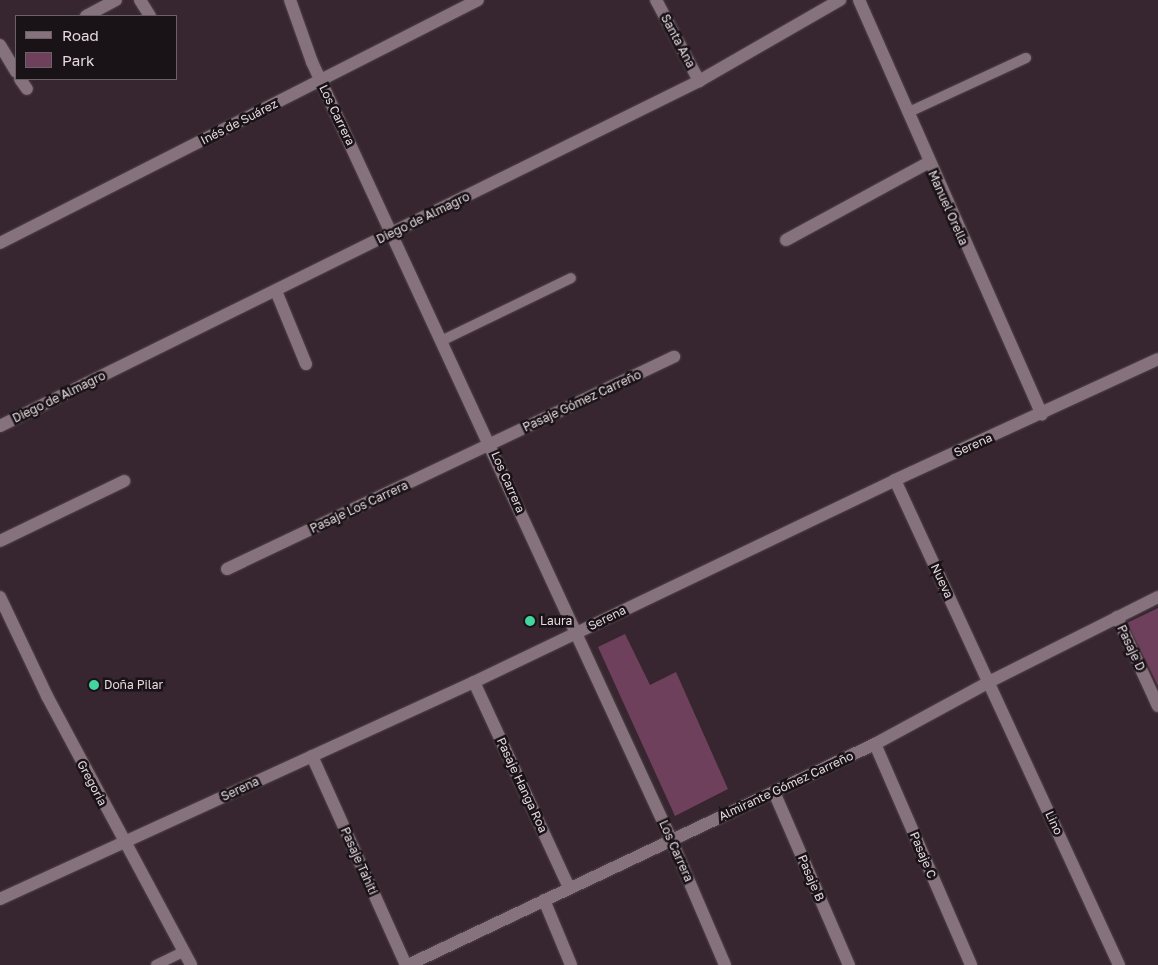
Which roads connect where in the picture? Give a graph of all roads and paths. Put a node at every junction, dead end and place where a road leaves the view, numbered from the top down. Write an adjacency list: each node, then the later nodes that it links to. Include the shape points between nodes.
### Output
1 (116, 0): 8 (street)
2 (140, 0): 9 (street)
3 (290, 0): 13 (street, Los Carrera)
4 (478, 0): 13 (street, Inés de Suárez)
5 (656, 0): 14 (street, Santa Ana)
6 (840, 0): 14 (street, Diego de Almagro)
7 (859, 0): 15 (street, Manuel Orella)
8 (88, 15)
9 (149, 15)
10 (0, 45): 11 (street)
11 (12, 56)
12 (1026, 58): 15 (lane)
13 (321, 80): 17 (street, Los Carrera); 19 (street, Inés de Suárez)
14 (699, 81): 17 (street, Diego de Almagro)
15 (909, 112): 16 (street, Manuel Orella)
16 (928, 163): 18 (street); 26 (street, Manuel Orella)
17 (394, 233): 21 (street, Diego de Almagro); 22 (street, Los Carrera)
18 (786, 240)
19 (0, 243)
20 (570, 278): 22 (lane)
21 (276, 290): 25 (street); 27 (street, Diego de Almagro)
22 (442, 340): 28 (street, Los Carrera)
23 (674, 357): 28 (street, Pasaje Gómez Carreño)
24 (1158, 360): 26 (street, Serena)
25 (306, 364)
26 (1042, 414): 29 (street, Serena)
27 (0, 426)
28 (490, 444): 32 (street, Pasaje Los Carrera); 36 (street, Los Carrera)
29 (895, 480): 36 (street, Serena); 38 (street, Nueva)
30 (124, 481): 31 (street)
31 (0, 541)
32 (227, 570)
33 (0, 597): 44 (street, Gregoria)
34 (1158, 597): 35 (street, Almirante Gómez Carreño)
35 (1117, 617): 38 (street, Almirante Gómez Carreño); 39 (street, Pasaje D)
36 (576, 633): 37 (street, Serena); 43 (street, Los Carrera)
37 (474, 682): 41 (street, Serena); 45 (street, Pasaje Hanga Roa)
38 (989, 682): 40 (street, Almirante Gómez Carreño); 56 (street, Lino)
39 (1157, 703)
40 (876, 744): 42 (street, Almirante Gómez Carreño); 55 (street, Pasaje C)
41 (312, 756): 44 (street, Serena); 51 (street, Pasaje Tahiti)
42 (774, 792): 43 (street, Almirante Gómez Carreño); 54 (street, Pasaje B)
43 (672, 839): 45 (street, Almirante Gómez Carreño); 53 (street, Los Carrera)
44 (123, 843): 46 (street, Serena); 48 (street, Gregoria)
45 (569, 888): 47 (street, Almirante Gómez Carreño)
46 (0, 899)
47 (544, 900): 51 (street, Almirante Gómez Carreño); 52 (street)
48 (183, 952): 49 (lane); 50 (street, Gregoria)
49 (156, 965)
50 (191, 965)
51 (407, 965)
52 (571, 965)
53 (725, 965)
54 (849, 965)
55 (971, 965)
56 (1119, 965)

